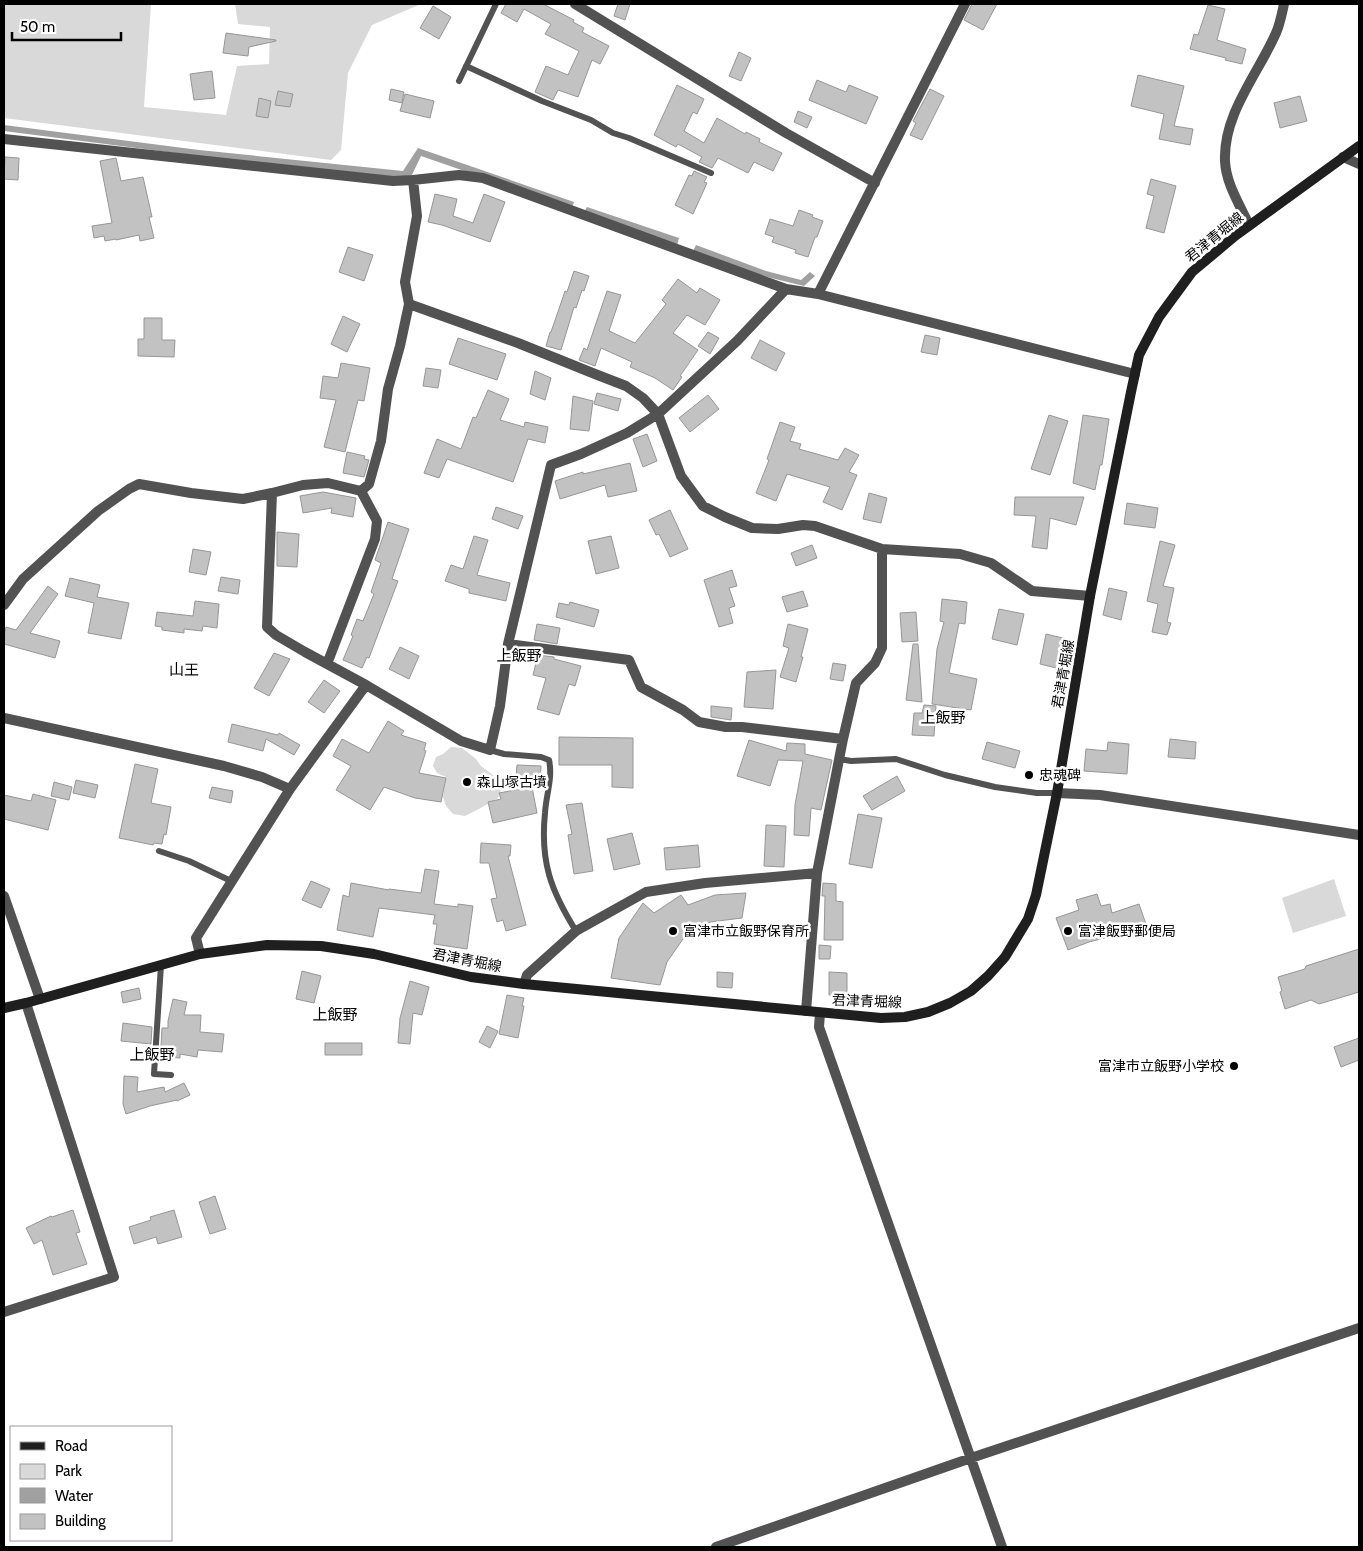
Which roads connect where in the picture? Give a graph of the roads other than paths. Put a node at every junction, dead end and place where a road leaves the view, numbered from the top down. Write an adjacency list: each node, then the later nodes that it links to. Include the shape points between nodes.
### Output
1 (496, 4): 5 (lane)
2 (575, 4): 13 (street)
3 (965, 4): 13 (street)
4 (1284, 4): 14 (street, via 1277,32 1233,114 1227,139 1225,162 1230,185)
5 (466, 66): 6 (lane); 11 (lane)
6 (459, 81)
7 (4, 139): 12 (street, via 393,181)
8 (1359, 146): 9 (main road, 君津青堀線)
9 (1343, 157): 10 (street); 14 (main road, 君津青堀線)
10 (1359, 164)
11 (711, 173)
12 (413, 180): 15 (street, via 459,175 483,178); 17 (street, via 417,216 405,282)
13 (874, 183): 16 (street)
14 (1250, 225): 18 (main road, 君津青堀線, via 1192,272 1159,317 1139,356)
15 (786, 289): 16 (street); 19 (street, via 737,341)
16 (818, 294): 18 (street)
17 (409, 304): 19 (street, via 626,386); 20 (street, via 388,389 381,441 369,484)
18 (1135, 374): 23 (main road, 君津青堀線)
19 (658, 414): 22 (street, via 681,476 703,506 752,528 815,526); 25 (street, via 627,433 551,465)
20 (361, 491): 21 (street, via 328,483); 26 (street, via 377,521 375,539)
21 (272, 493): 24 (street, via 243,499 139,484 98,511 23,579); 26 (street, via 267,627)
22 (882, 549): 23 (street, via 960,554 991,563 1032,591); 29 (street, via 882,648 875,663 856,683)
23 (1090, 596): 33 (main road, 君津青堀線)
24 (4, 605)
25 (508, 644): 29 (street, via 630,660 641,687 700,722); 30 (street)
26 (327, 664): 27 (street)
27 (366, 685): 30 (street, via 461,741); 32 (street)
28 (4, 718): 32 (street, via 224,766)
29 (843, 739): 31 (street)
30 (490, 750): 39 (lane, via 549,760 545,856 555,894)
31 (839, 759): 33 (lane, via 896,759 995,787); 36 (street)
32 (290, 789): 37 (street)
33 (1057, 793): 34 (street, via 1100,795); 47 (main road, 君津青堀線, via 1028,919 988,976 950,1003 905,1017)
34 (1359, 835)
35 (159, 851): 37 (lane, via 189,861)
36 (817, 873): 39 (street, via 646,892); 46 (street)
37 (231, 882): 40 (street, via 196,938)
38 (4, 896): 43 (street)
39 (576, 931): 42 (street, via 527,975)
40 (200, 954): 41 (main road, 君津青堀線); 42 (main road, 君津青堀線, via 267,945 321,946 374,954 471,977)
41 (161, 965): 43 (main road, 君津青堀線); 48 (lane, via 154,1074)
42 (524, 984): 46 (main road, 君津青堀線)
43 (40, 999): 44 (main road, 君津青堀線)
44 (26, 1003): 45 (main road, 君津青堀線); 49 (street, via 114,1277)
45 (4, 1008)
46 (806, 1011): 47 (main road, 君津青堀線)
47 (820, 1012): 51 (street, via 820,1027)
48 (170, 1075)
49 (4, 1312)
50 (1359, 1328): 51 (street)
51 (971, 1458): 52 (street); 53 (street)
52 (716, 1547)
53 (1002, 1547)

